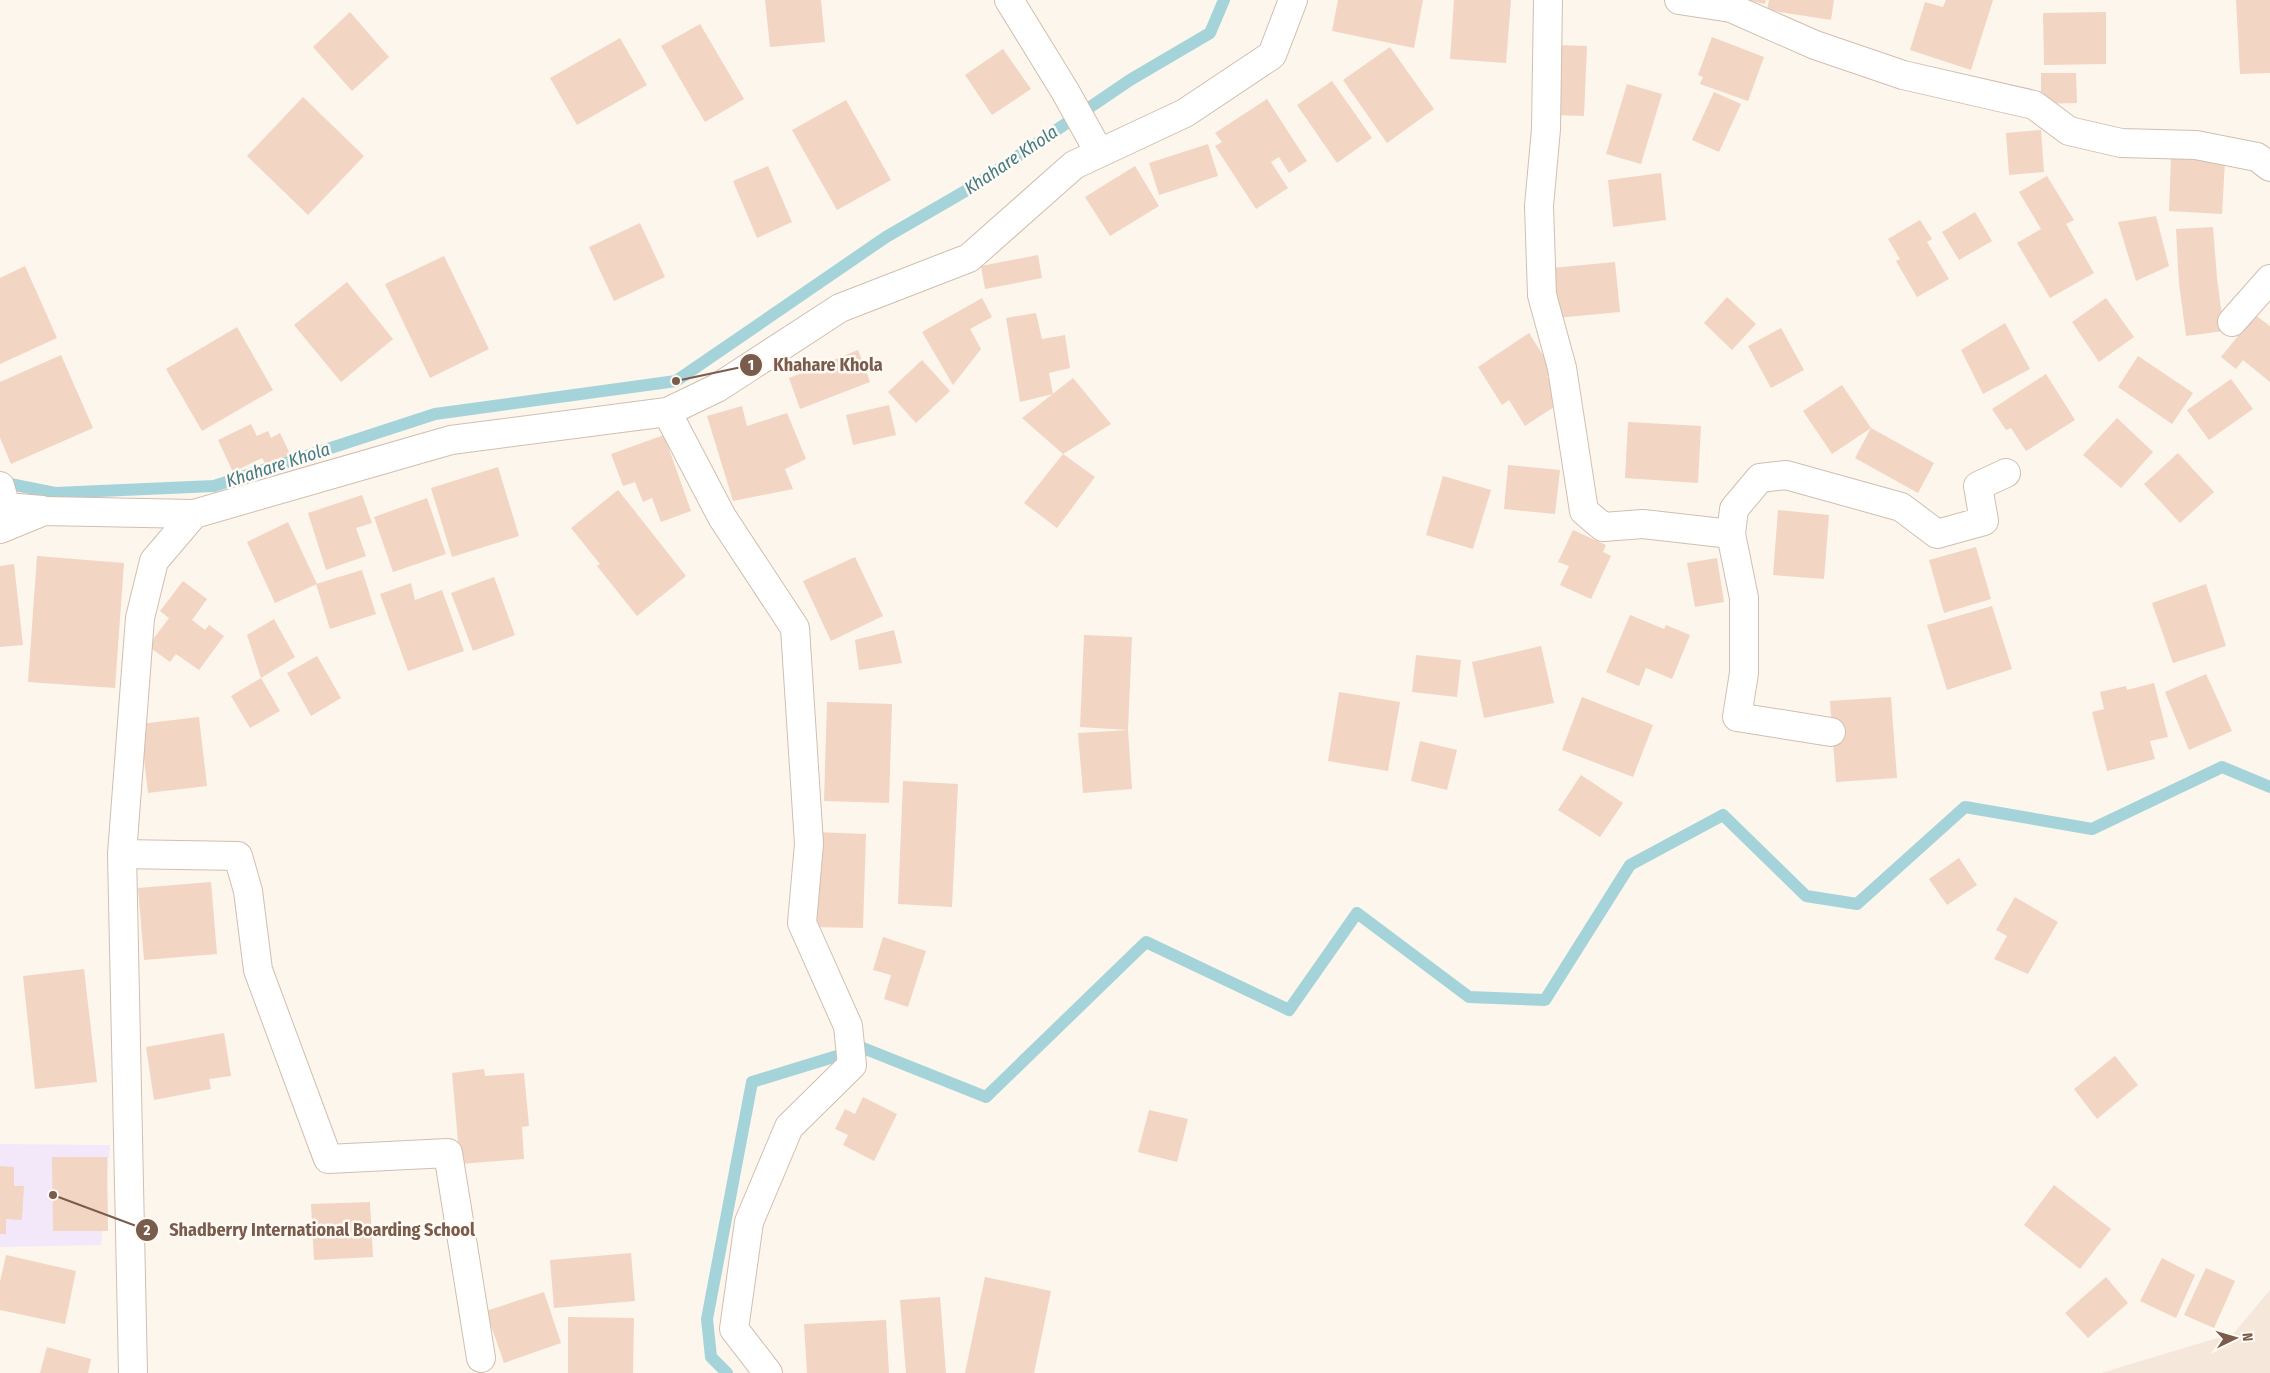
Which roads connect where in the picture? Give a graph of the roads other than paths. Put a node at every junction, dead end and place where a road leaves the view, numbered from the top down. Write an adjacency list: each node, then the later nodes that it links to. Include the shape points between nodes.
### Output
1 (1009, 0): 5 (street)
2 (1293, 0): 5 (street, via 1272,54 1185,113)
3 (1548, 0): 15 (street, via 1546,129 1539,206 1542,295 1562,368 1584,511 1602,527 1643,524)
4 (1678, 0): 6 (street, via 1732,8 1815,46 1904,75 2034,104 2069,131 2121,143 2196,145 2257,157)
5 (1099, 152): 9 (street, via 1074,165 969,258 840,308 717,388)
6 (2270, 167)
7 (2270, 279): 8 (street)
8 (2232, 322)
9 (667, 412): 13 (street, via 451,440); 20 (street, via 722,517 795,628 809,844 802,923 848,1026 852,1065 789,1127 749,1222 734,1329)
10 (2006, 473): 15 (street, via 1978,486 1984,521 1937,534 1901,507 1786,476 1760,478 1734,509)
11 (0, 486): 12 (street, via 6,507)
12 (44, 511): 13 (street); 14 (street)
13 (194, 514): 17 (street, via 154,561 140,618)
14 (0, 529)
15 (1731, 534): 16 (street, via 1744,598 1744,673 1737,717)
16 (1830, 732)
17 (122, 854): 18 (street, via 238,856 248,891 258,970 328,1159 448,1153); 19 (street)
18 (481, 1358)
19 (133, 1373)
20 (768, 1373)

